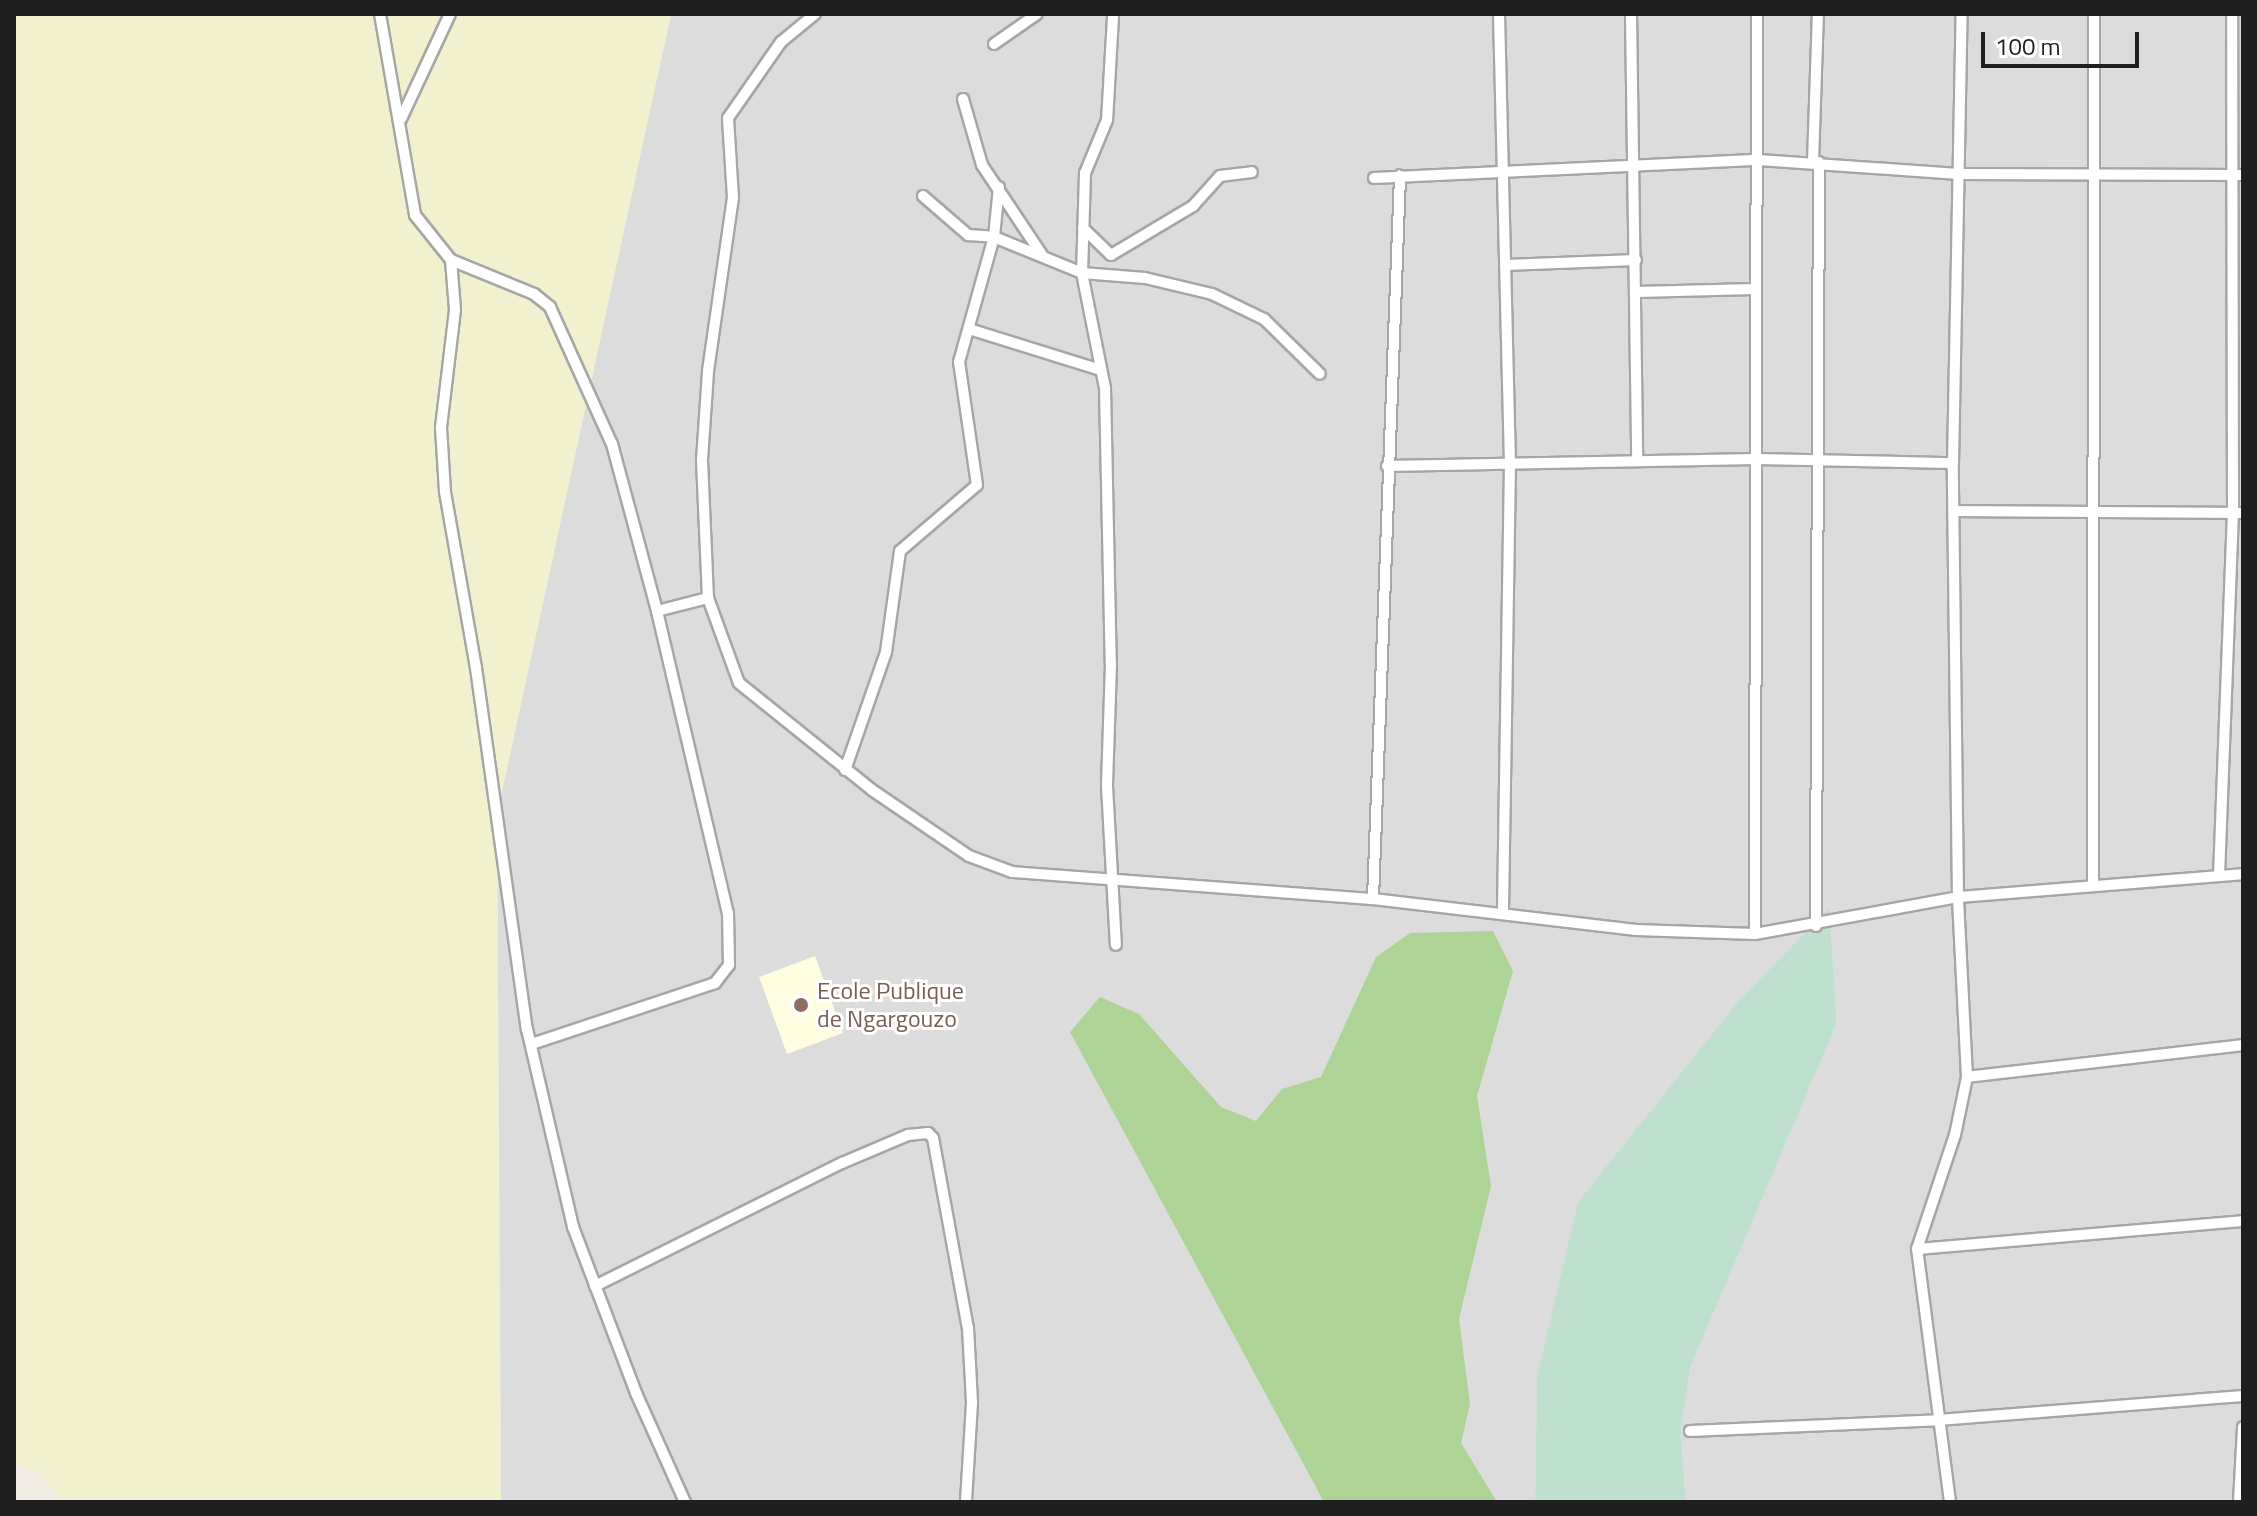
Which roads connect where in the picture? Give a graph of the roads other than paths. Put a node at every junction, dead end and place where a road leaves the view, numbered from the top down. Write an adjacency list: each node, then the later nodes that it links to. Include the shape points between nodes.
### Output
1 (380, 14): 15 (street)
2 (450, 14): 15 (street)
3 (815, 14): 49 (street, via 781,42 728,118 733,198 708,371 702,460)
4 (1037, 14): 13 (street)
5 (1499, 14): 19 (street)
6 (1631, 14): 18 (street)
7 (1757, 14): 16 (street)
8 (1818, 14): 17 (street)
9 (1962, 14): 21 (street)
10 (2094, 14): 22 (street)
11 (2232, 14): 23 (street)
12 (1113, 17): 28 (street, via 1107,120 1085,173)
13 (994, 44)
14 (963, 99): 26 (street, via 982,165)
15 (401, 119): 31 (street, via 415,215)
16 (1759, 160): 17 (street); 18 (street); 35 (street)
17 (1816, 162): 21 (street); 42 (street)
18 (1634, 166): 19 (street); 32 (street)
19 (1503, 170): 24 (street); 33 (street)
20 (1252, 172): 28 (street, via 1220,176 1193,206 1111,255)
21 (1959, 174): 22 (street); 43 (street)
22 (2095, 175): 23 (street); 47 (street)
23 (2237, 175): 48 (street)
24 (1400, 176): 25 (street); 45 (street)
25 (1374, 178)
26 (999, 187): 29 (street); 30 (street)
27 (923, 196): 29 (street, via 968,235)
28 (1083, 228): 34 (street)
29 (994, 237): 30 (street); 37 (street)
30 (1042, 255): 34 (street)
31 (451, 260): 50 (street, via 534,294 564,327 625,482); 62 (street, via 455,310 441,428 445,492)
32 (1636, 260): 33 (street); 36 (street)
33 (1505, 265): 44 (street)
34 (1082, 273): 38 (street); 39 (street, via 1145,278 1212,294 1264,319)
35 (1754, 289): 36 (street); 40 (street)
36 (1637, 292): 41 (street)
37 (969, 329): 38 (street); 51 (street, via 959,362 960,389 977,485 900,551 886,652)
38 (1101, 370): 54 (street, via 1110,534 1107,786)
39 (1320, 374)
40 (1756, 459): 41 (street); 42 (street); 60 (street)
41 (1637, 460): 44 (street)
42 (1816, 462): 43 (street); 59 (street)
43 (1953, 463): 46 (street)
44 (1510, 464): 45 (street); 58 (street)
45 (1387, 466): 57 (street)
46 (1954, 511): 47 (street); 56 (street)
47 (2094, 513): 48 (street); 55 (street)
48 (2238, 513): 53 (street)
49 (708, 598): 50 (street); 51 (street, via 739,683)
50 (657, 611): 62 (street, via 728,913 729,965 715,983)
51 (845, 770): 54 (street, via 969,856 1012,872)
52 (2243, 874): 53 (street)
53 (2219, 876): 55 (street)
54 (1115, 877): 57 (street); 61 (street)
55 (2093, 886): 56 (street)
56 (1958, 897): 59 (street); 64 (street)
57 (1373, 899): 58 (street)
58 (1503, 913): 60 (street, via 1636,930)
59 (1816, 926): 60 (street)
60 (1755, 934)
61 (1116, 945)
62 (532, 1044): 67 (street, via 573,1227)
63 (2243, 1045): 64 (street)
64 (1967, 1077): 66 (street, via 1955,1135)
65 (2243, 1221): 66 (street)
66 (1917, 1249): 69 (street)
67 (595, 1286): 72 (street); 73 (street, via 842,1163 908,1135 928,1133 968,1328 972,1403)
68 (2243, 1396): 69 (street)
69 (1938, 1420): 71 (street); 74 (street)
70 (2243, 1427): 75 (street)
71 (1690, 1431)
72 (685, 1502)
73 (966, 1502)
74 (1950, 1502)
75 (2239, 1502)

